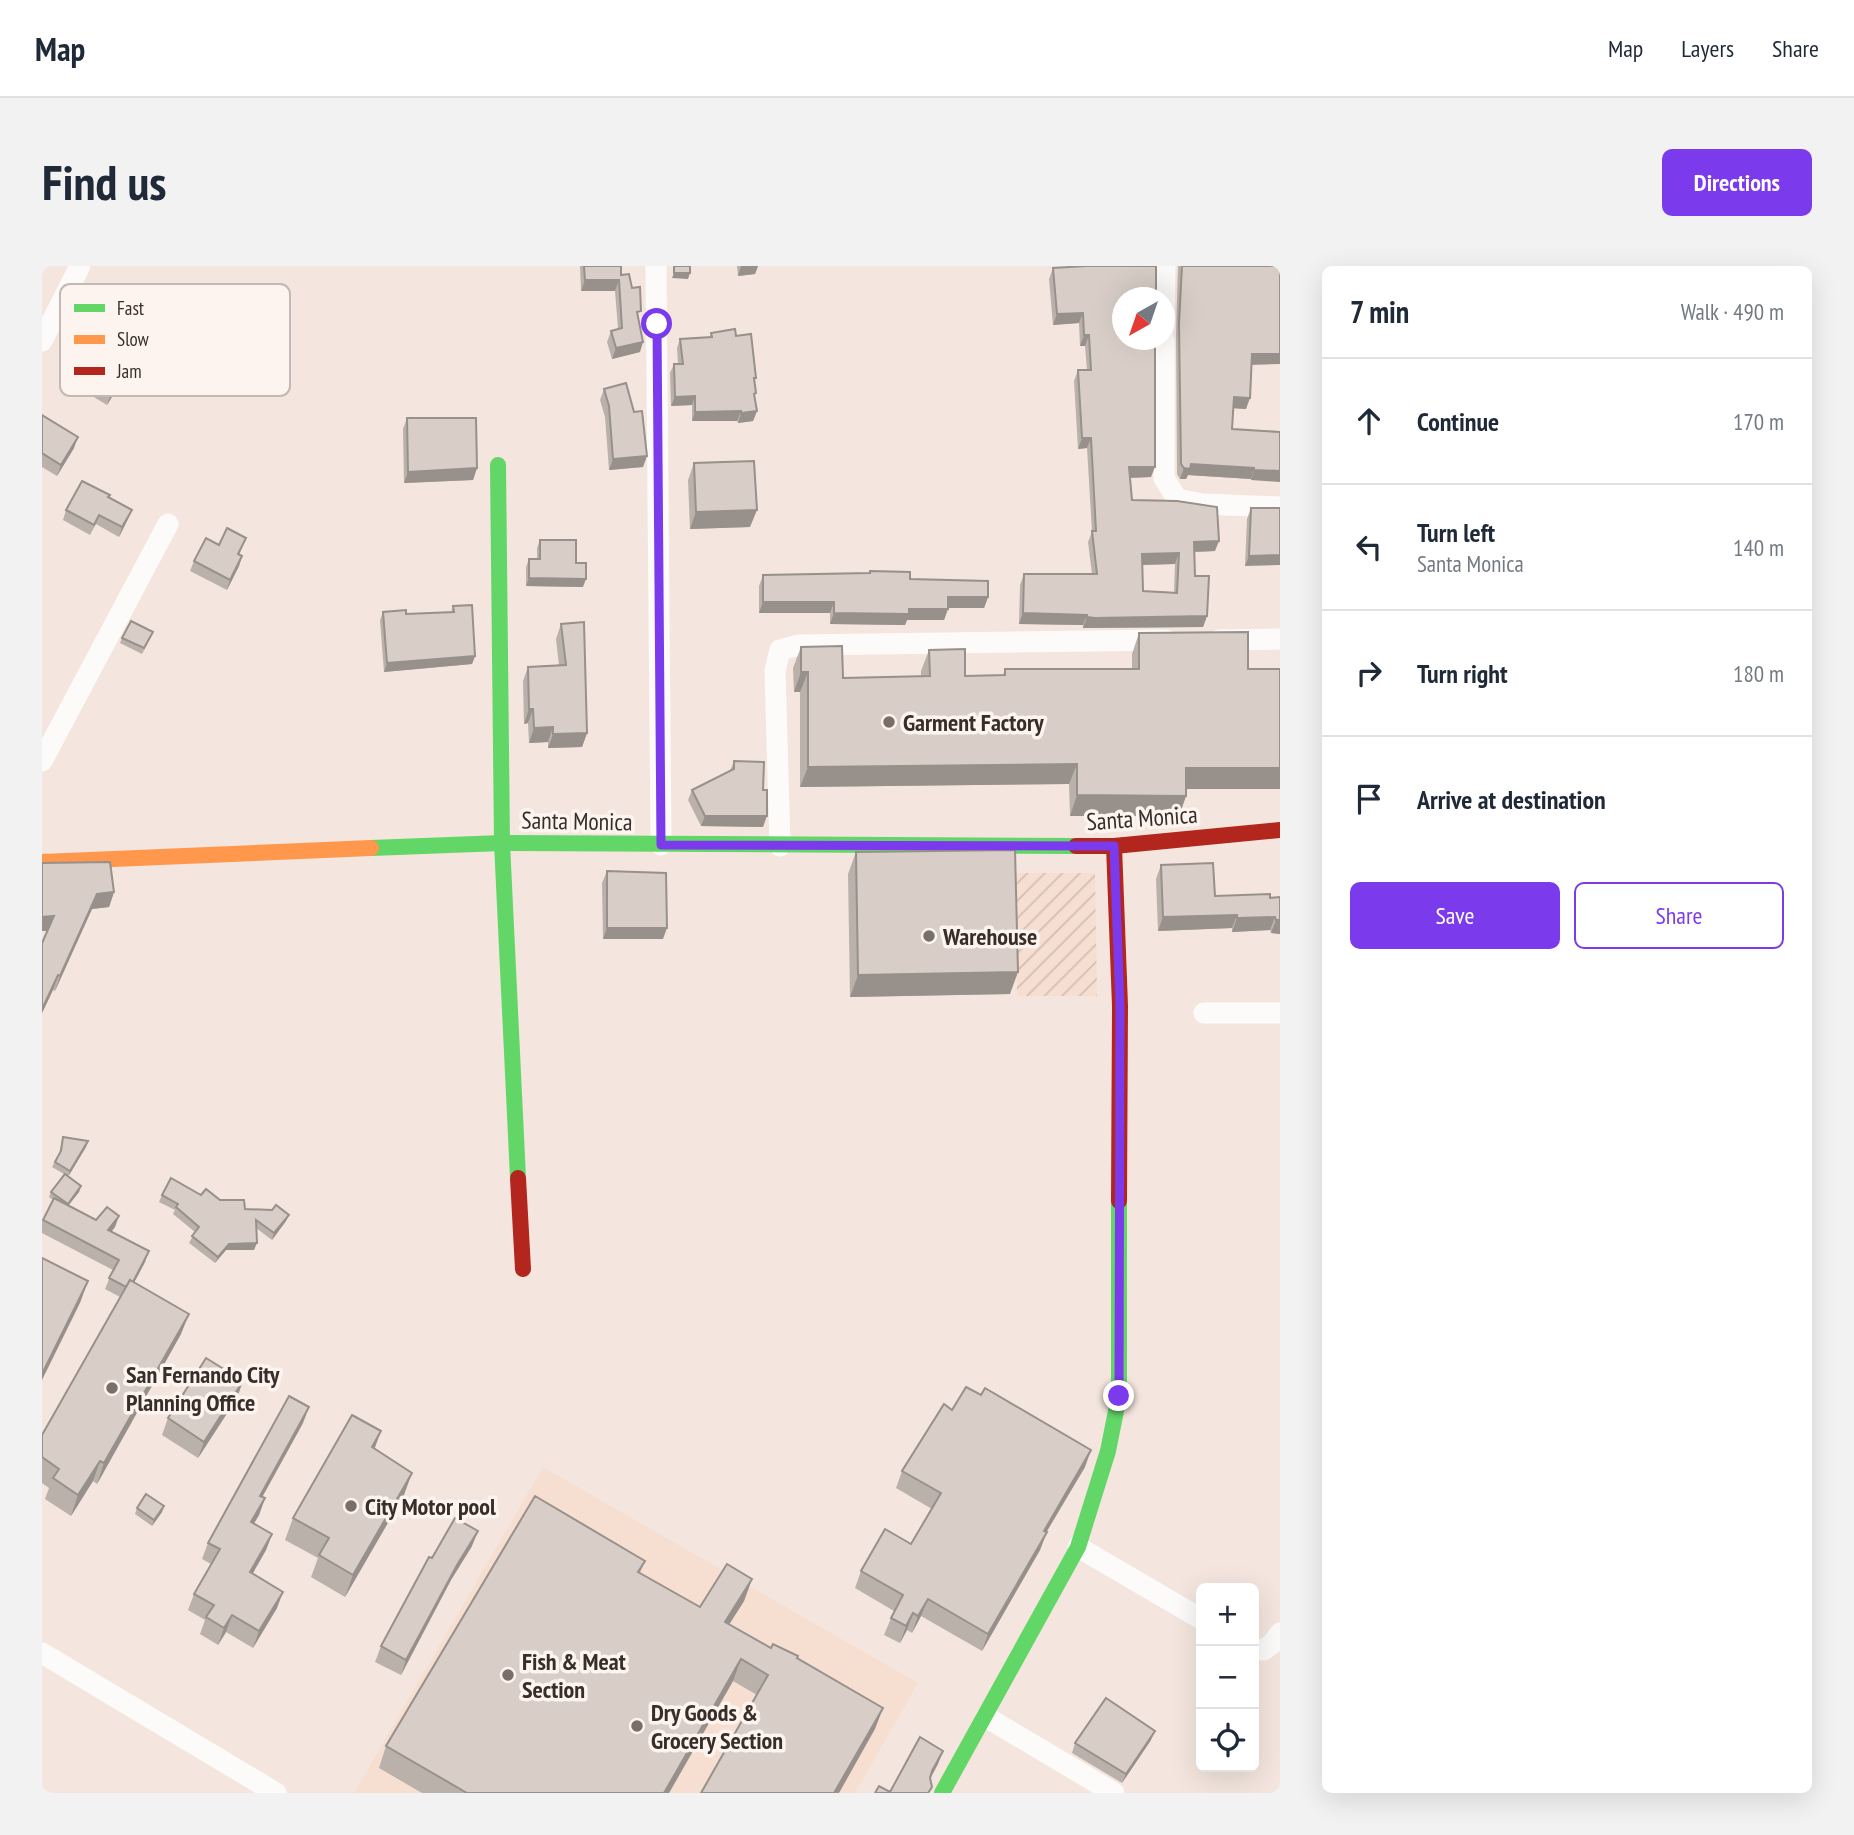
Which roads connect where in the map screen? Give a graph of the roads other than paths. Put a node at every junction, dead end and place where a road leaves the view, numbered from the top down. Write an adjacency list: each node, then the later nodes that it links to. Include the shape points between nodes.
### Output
1 (80, 266): 4 (street)
2 (656, 266): 16 (street)
3 (1165, 266): 5 (street)
4 (71, 284)
5 (1165, 287)
6 (60, 305): 7 (street)
7 (42, 341)
8 (1164, 350): 10 (street, via 1164,478 1177,499)
9 (498, 465): 15 (street)
10 (1280, 507)
11 (167, 524): 13 (street)
12 (1280, 639): 17 (street, via 799,645 780,650 775,671)
13 (42, 761)
14 (1280, 830): 18 (street, Santa Monica)
15 (502, 843): 16 (street, Santa Monica); 19 (street, Santa Monica); 22 (street)
16 (661, 845): 17 (street, Santa Monica)
17 (780, 845): 18 (street, Santa Monica)
18 (1114, 846): 23 (street, via 1120,1006 1119,1396 1108,1451)
19 (42, 862)
20 (1204, 1013): 21 (street)
21 (1280, 1013)
22 (523, 1269)
23 (1078, 1547): 24 (street); 28 (street)
24 (1196, 1616)
25 (1280, 1633): 26 (street, via 1273,1643)
26 (1259, 1650)
27 (42, 1653): 29 (street)
28 (986, 1717): 30 (street); 31 (street)
29 (276, 1793)
30 (942, 1793)
31 (1114, 1793)

